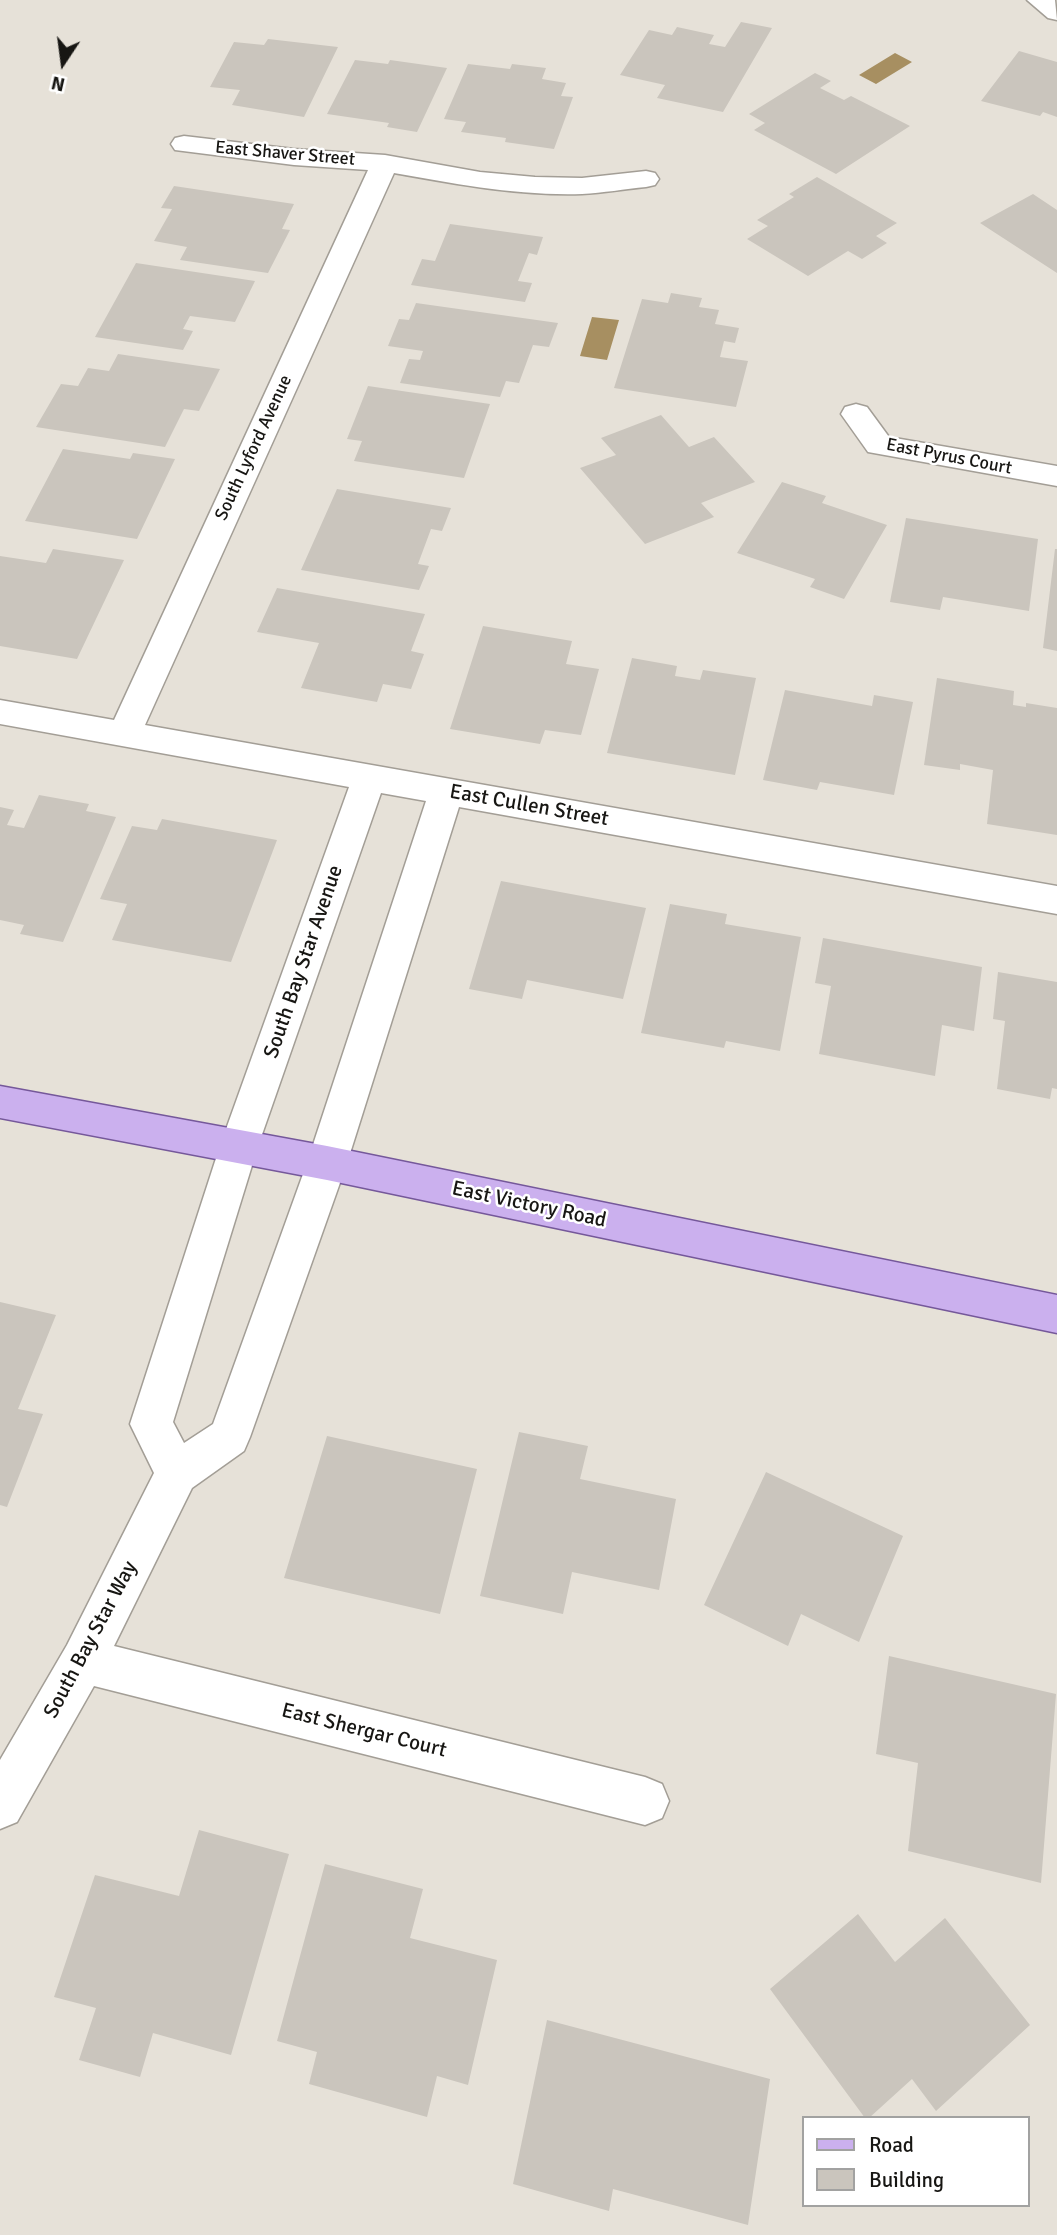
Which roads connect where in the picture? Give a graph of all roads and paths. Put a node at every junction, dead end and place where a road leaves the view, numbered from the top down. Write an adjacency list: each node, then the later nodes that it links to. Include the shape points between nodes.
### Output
1 (1039, 0): 2 (street)
2 (1057, 13)
3 (184, 144): 4 (street, East Shaver Street)
4 (385, 163): 5 (street, East Shaver Street, via 535,185 582,186); 9 (street, South Lyford Avenue)
5 (646, 179)
6 (856, 414): 7 (street, East Pyrus Court, via 879,445)
7 (1057, 476)
8 (0, 712): 9 (street, East Cullen Street)
9 (124, 734): 10 (street, East Cullen Street)
10 (369, 778): 11 (street, East Cullen Street); 14 (street, South Bay Star Avenue)
11 (446, 792): 12 (street, East Cullen Street); 15 (street)
12 (1057, 900)
13 (0, 1102): 14 (main road, East Victory Road)
14 (239, 1146): 15 (main road, East Victory Road); 17 (street, via 151,1423)
15 (327, 1163): 16 (main road, East Victory Road); 17 (street, South Bay Star Way, via 229,1437)
16 (1057, 1314)
17 (177, 1473): 18 (street, South Bay Star Way)
18 (83, 1661): 19 (street, East Shergar Court); 20 (street, South Bay Star Way)
19 (645, 1801)
20 (0, 1805)

